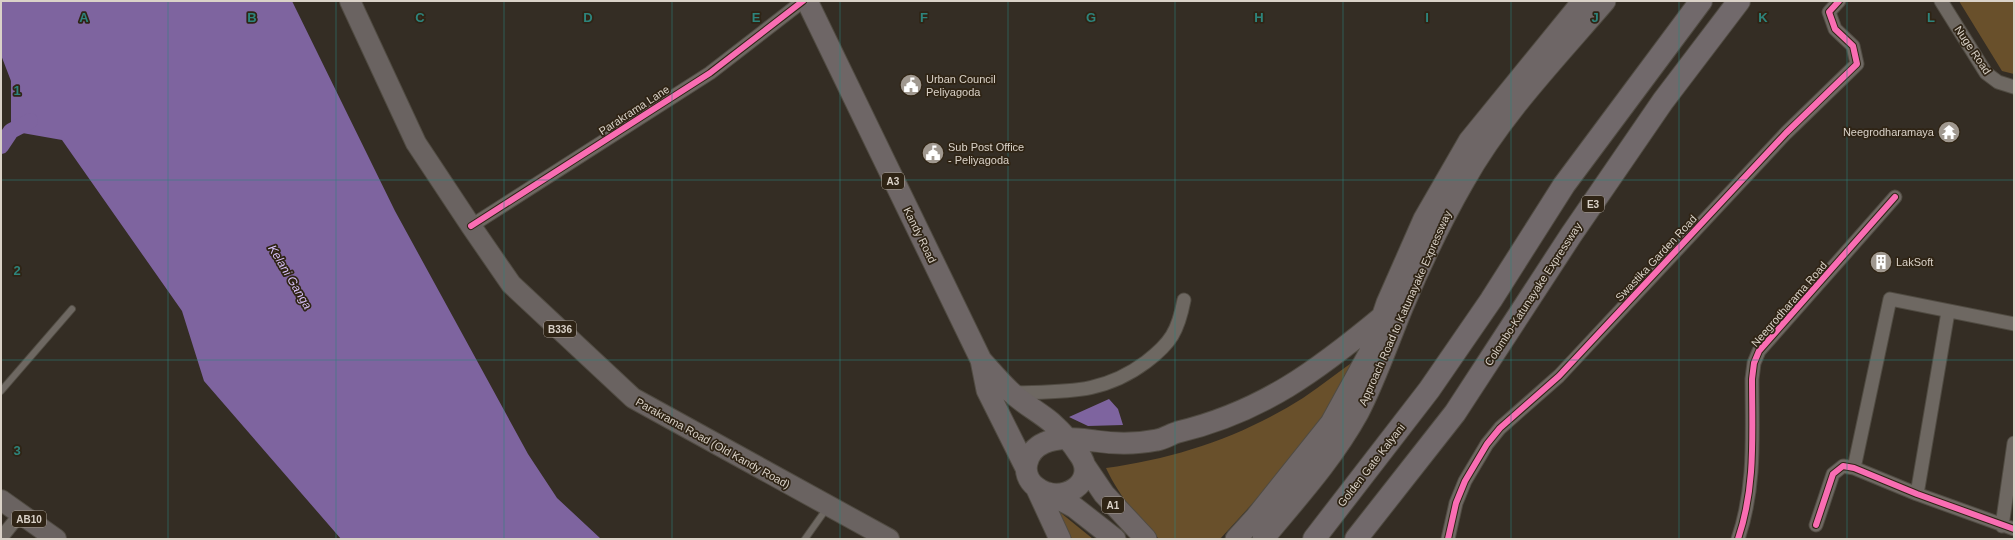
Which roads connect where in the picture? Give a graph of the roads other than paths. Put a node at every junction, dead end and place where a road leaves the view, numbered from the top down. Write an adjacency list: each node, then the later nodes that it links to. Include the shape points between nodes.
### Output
1 (350, 1): 12 (main road, Parakrama Road (Old Kandy Road) / B336, via 416,143)
2 (803, 1): 12 (street, Parakrama Lane, via 710,73)
3 (807, 1): 18 (highway, Kandy Road / A3)
4 (1583, 1): 16 (highway, Approach Road to Katunayake Expressway, via 1469,141 1424,219)
5 (1605, 1): 41 (highway, Approach Road to Katunayake Expressway, via 1522,98 1478,158 1434,236 1369,390 1342,440 1314,480)
6 (1701, 1): 42 (highway, Golden Gate Kalyani, via 1564,185 1491,300 1429,390)
7 (1739, 1): 43 (highway, Colombo-Katunayake Expressway / E3, via 1663,102 1571,235 1455,413)
8 (1839, 1): 44 (street, Swastika Garden Road, via 1829,12 1835,29 1853,46 1857,64 1786,133 1559,376 1500,428 1487,444 1465,481 1456,503)
9 (1941, 1): 10 (street, Nuge Road, via 1986,73 1998,82)
10 (2014, 87)
11 (1895, 198): 45 (street, Neegrodharama Road, via 1759,351 1752,379 1751,481)
12 (471, 226): 29 (main road, Parakrama Road (Old Kandy Road) / B336, via 512,284 633,398)
13 (1184, 300): 20 (street, via 1180,320 1168,344 1133,371 1113,382 1087,389)
14 (72, 308): 19 (lane)
15 (1948, 312): 17 (street); 25 (street, via 1890,299); 27 (street)
16 (1383, 316): 21 (highway, via 1296,383 1254,407 1219,421 1159,440 1127,443); 40 (highway, Approach Road to Katunayake Expressway, via 1364,366 1331,423)
17 (2014, 324)
18 (981, 360): 20 (highway, Kandy Road / A3); 23 (highway, Kandy Road / A3, via 987,390)
19 (1, 391)
20 (1012, 393): 21 (highway, Kandy Road / A3, via 1052,423)
21 (1065, 438): 23 (highway, via 1039,445 1029,456); 24 (highway, via 1080,455)
22 (2014, 443): 32 (street)
23 (1026, 466): 26 (highway, via 1029,478)
24 (1085, 466): 26 (highway, via 1085,474 1072,492 1062,495); 39 (highway, A1, via 1104,494)
25 (1854, 468): 27 (street); 31 (street, via 1843,466 1833,474)
26 (1042, 490): 37 (highway); 38 (highway, via 1074,507)
27 (1917, 494): 32 (street)
28 (1, 500): 30 (main road, AB10)
29 (828, 507): 35 (lane); 36 (main road, Parakrama Road (Old Kandy Road) / B336)
30 (21, 513): 33 (street); 34 (main road, AB10)
31 (1816, 524)
32 (2008, 527)
33 (1, 538)
34 (56, 539)
35 (805, 539)
36 (889, 539)
37 (1060, 539)
38 (1115, 539)
39 (1146, 539)
40 (1236, 539)
41 (1263, 539)
42 (1314, 539)
43 (1356, 539)
44 (1448, 539)
45 (1738, 539)

